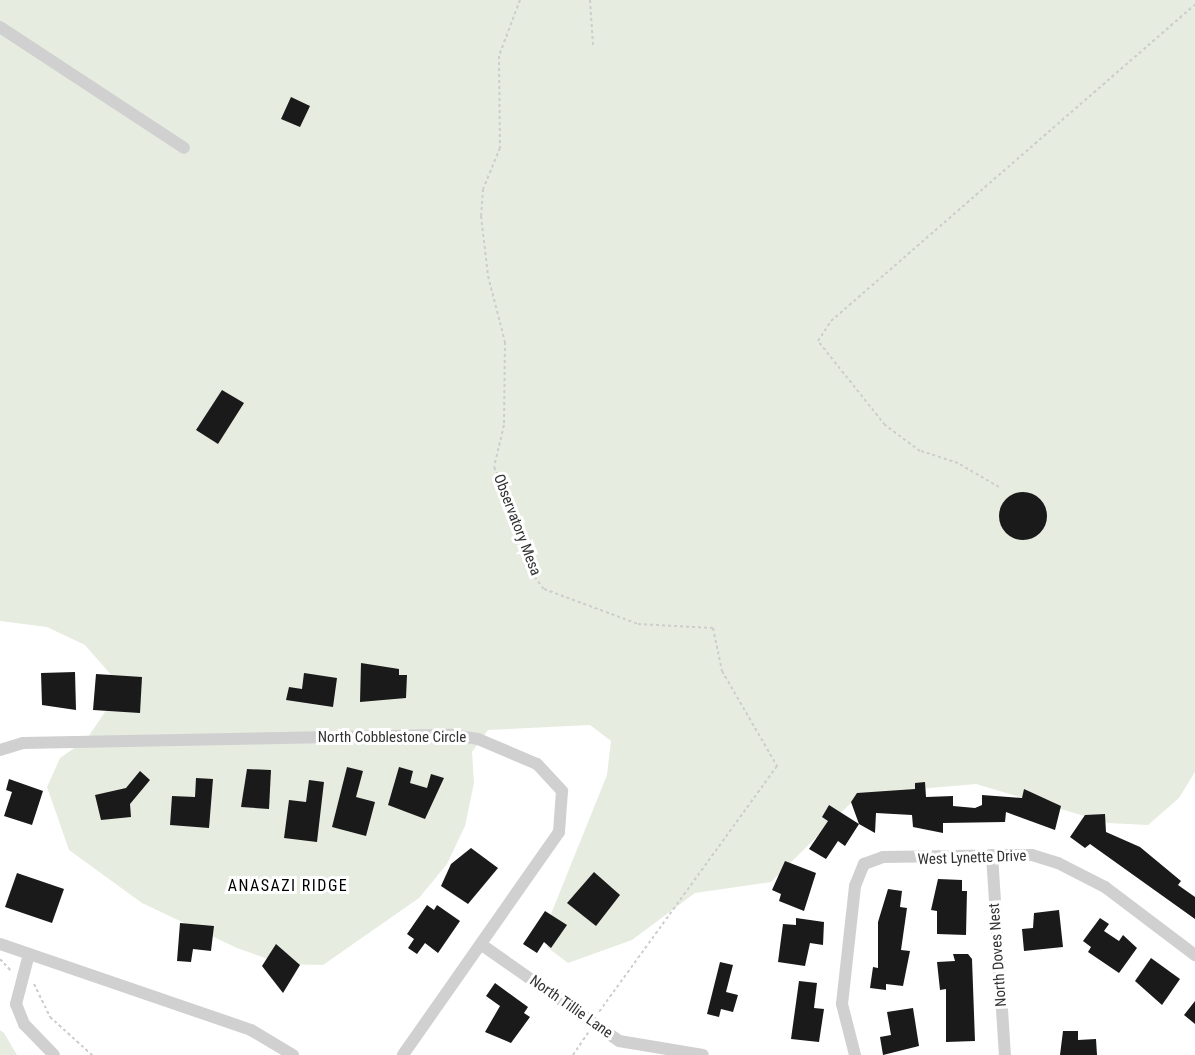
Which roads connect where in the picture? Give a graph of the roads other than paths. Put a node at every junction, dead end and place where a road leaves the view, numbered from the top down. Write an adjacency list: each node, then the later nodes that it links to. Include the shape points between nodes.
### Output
1 (0, 27): 2 (street)
2 (184, 148)
3 (0, 750): 6 (street, North Cobblestone Circle, via 35,743 453,735 478,739 552,775 562,791 564,811 559,832)
4 (992, 855): 8 (street, West Lynette Drive, via 1032,855 1084,875); 13 (street, West Lynette Drive, via 883,857 864,864 855,886 842,1004); 14 (street, North Doves Nest)
5 (0, 944): 7 (street)
6 (482, 945): 11 (street, North Cobblestone Circle); 12 (street, North Tillie Lane, via 630,1044)
7 (29, 954): 9 (street, via 19,978 16,1004 24,1024); 10 (street, via 258,1033)
8 (1195, 955)
9 (54, 1055)
10 (292, 1055)
11 (403, 1055)
12 (703, 1055)
13 (855, 1055)
14 (1005, 1055)

